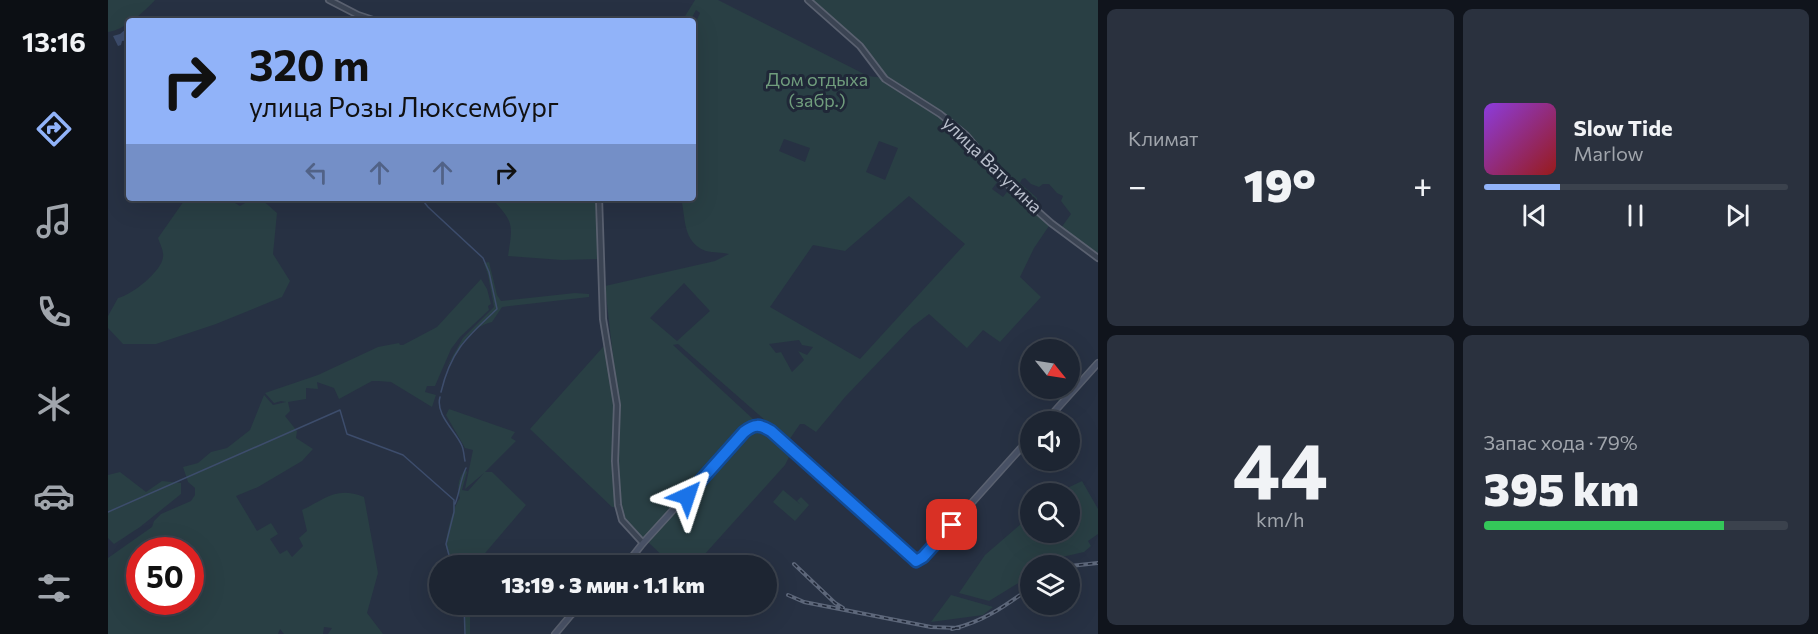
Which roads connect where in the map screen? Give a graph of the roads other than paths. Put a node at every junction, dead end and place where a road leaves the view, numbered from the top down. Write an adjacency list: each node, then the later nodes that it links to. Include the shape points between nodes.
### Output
1 (329, 0): 3 (street)
2 (808, 0): 5 (street, улица Ватутина, via 860,46 887,80 966,135 1006,183)
3 (367, 18)
4 (599, 201): 9 (street, via 603,319 617,405 618,505 622,520)
5 (1098, 258)
6 (1098, 363): 7 (main road)
7 (1055, 411)
8 (1020, 449): 9 (main road, via 916,561 771,431 754,425)
9 (643, 543): 10 (main road)
10 (634, 555)
11 (571, 615): 12 (main road)
12 (555, 634)

